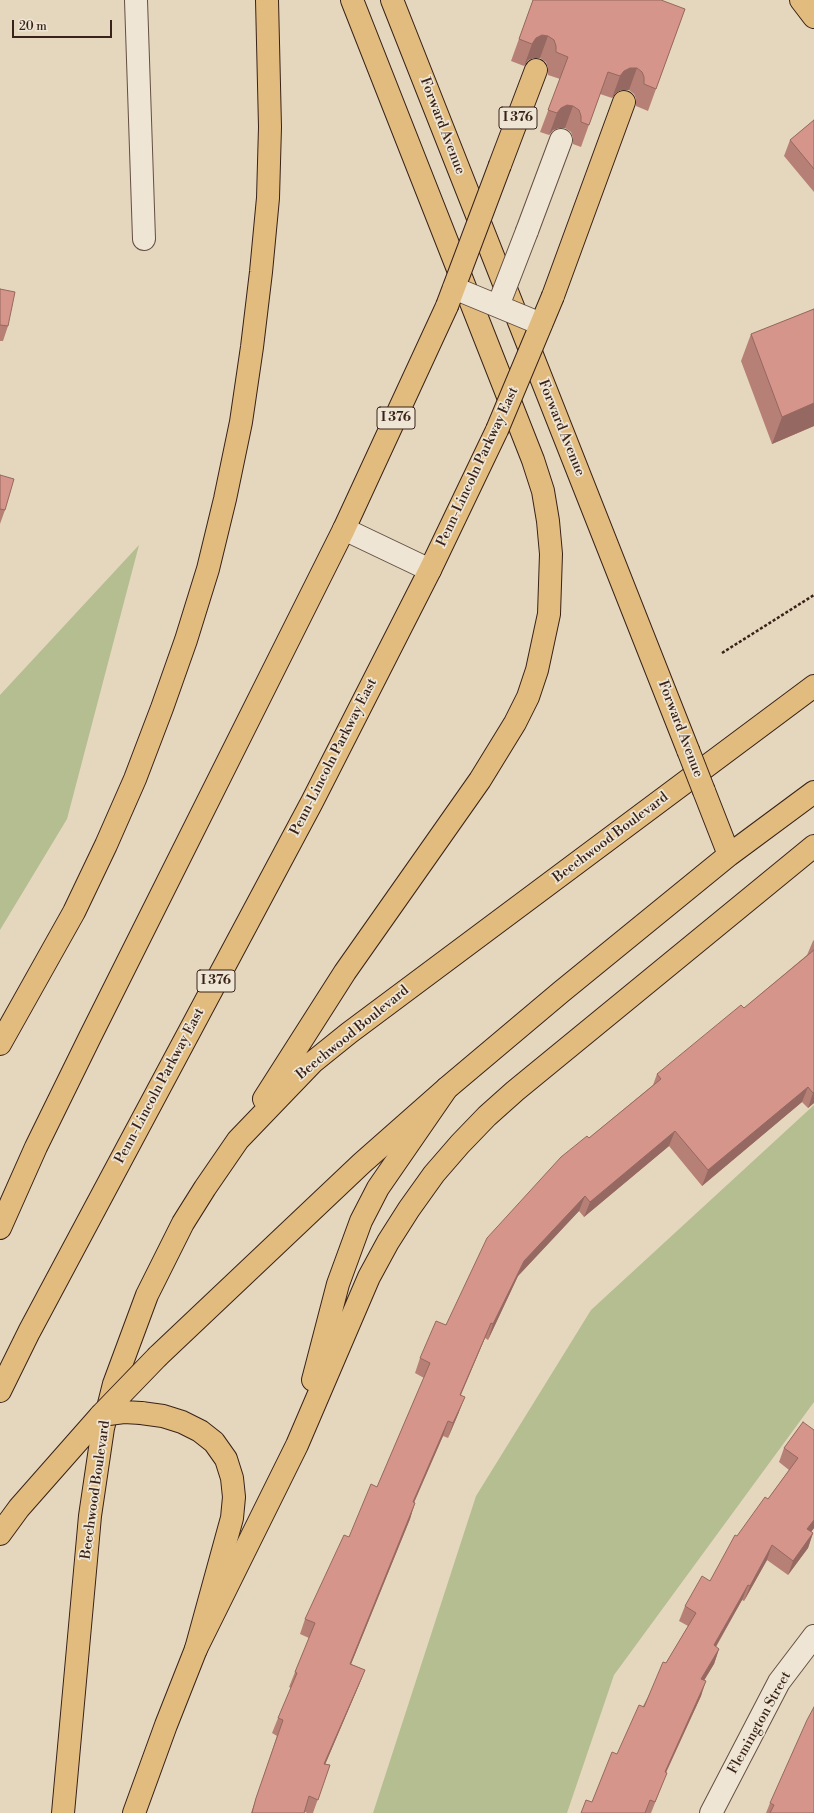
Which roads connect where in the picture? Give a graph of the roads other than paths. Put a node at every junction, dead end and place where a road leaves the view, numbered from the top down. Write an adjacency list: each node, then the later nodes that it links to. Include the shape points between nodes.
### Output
1 (136, 0): 10 (street)
2 (266, 0): 20 (main road, via 270,127 268,198 261,272 241,422 208,569 162,708 109,837 74,912)
3 (352, 0): 22 (main road, via 535,466 543,491 550,540 550,614 528,697 511,730 480,780 345,972)
4 (392, 0): 19 (main road, Forward Avenue, bridge)
5 (801, 0): 6 (main road)
6 (814, 17)
7 (536, 70): 11 (main road, I 376, bridge)
8 (624, 102): 13 (main road, Penn-Lincoln Parkway East / I 376, bridge)
9 (561, 140): 12 (street, bridge)
10 (144, 239)
11 (451, 297): 12 (street, bridge); 14 (main road, I 376)
12 (498, 306): 13 (street, bridge)
13 (541, 324): 15 (main road, Penn-Lincoln Parkway East / I 376, bridge, via 497,430)
14 (344, 529): 15 (street); 23 (main road, I 376)
15 (430, 570): 26 (main road, Penn-Lincoln Parkway East / I 376, via 312,802 36,1318)
16 (814, 686): 22 (main road, Beechwood Boulevard, via 350,1032 313,1062)
17 (814, 792): 19 (main road)
18 (814, 846): 28 (main road, via 515,1091 487,1116 434,1174 388,1242 369,1277)
19 (729, 855): 21 (main road)
20 (0, 1044)
21 (448, 1088): 27 (main road, bridge, via 362,1163 158,1356); 28 (main road, via 378,1188 361,1221 338,1284)
22 (238, 1140): 33 (main road, Beechwood Boulevard, via 205,1188 164,1258 147,1295 114,1384 103,1428 90,1516)
23 (36, 1147): 24 (main road); 25 (main road, I 376)
24 (0, 1209)
25 (0, 1228)
26 (0, 1391)
27 (101, 1415): 29 (main road); 32 (main road, bridge, via 141,1412 170,1418 200,1431 214,1442 226,1459 234,1497 232,1518)
28 (297, 1445): 32 (main road)
29 (10, 1521): 30 (main road)
30 (0, 1544)
31 (814, 1636): 35 (street, Flemington Street, via 779,1682)
32 (196, 1649): 34 (main road)
33 (63, 1813)
34 (134, 1813)
35 (711, 1813)

